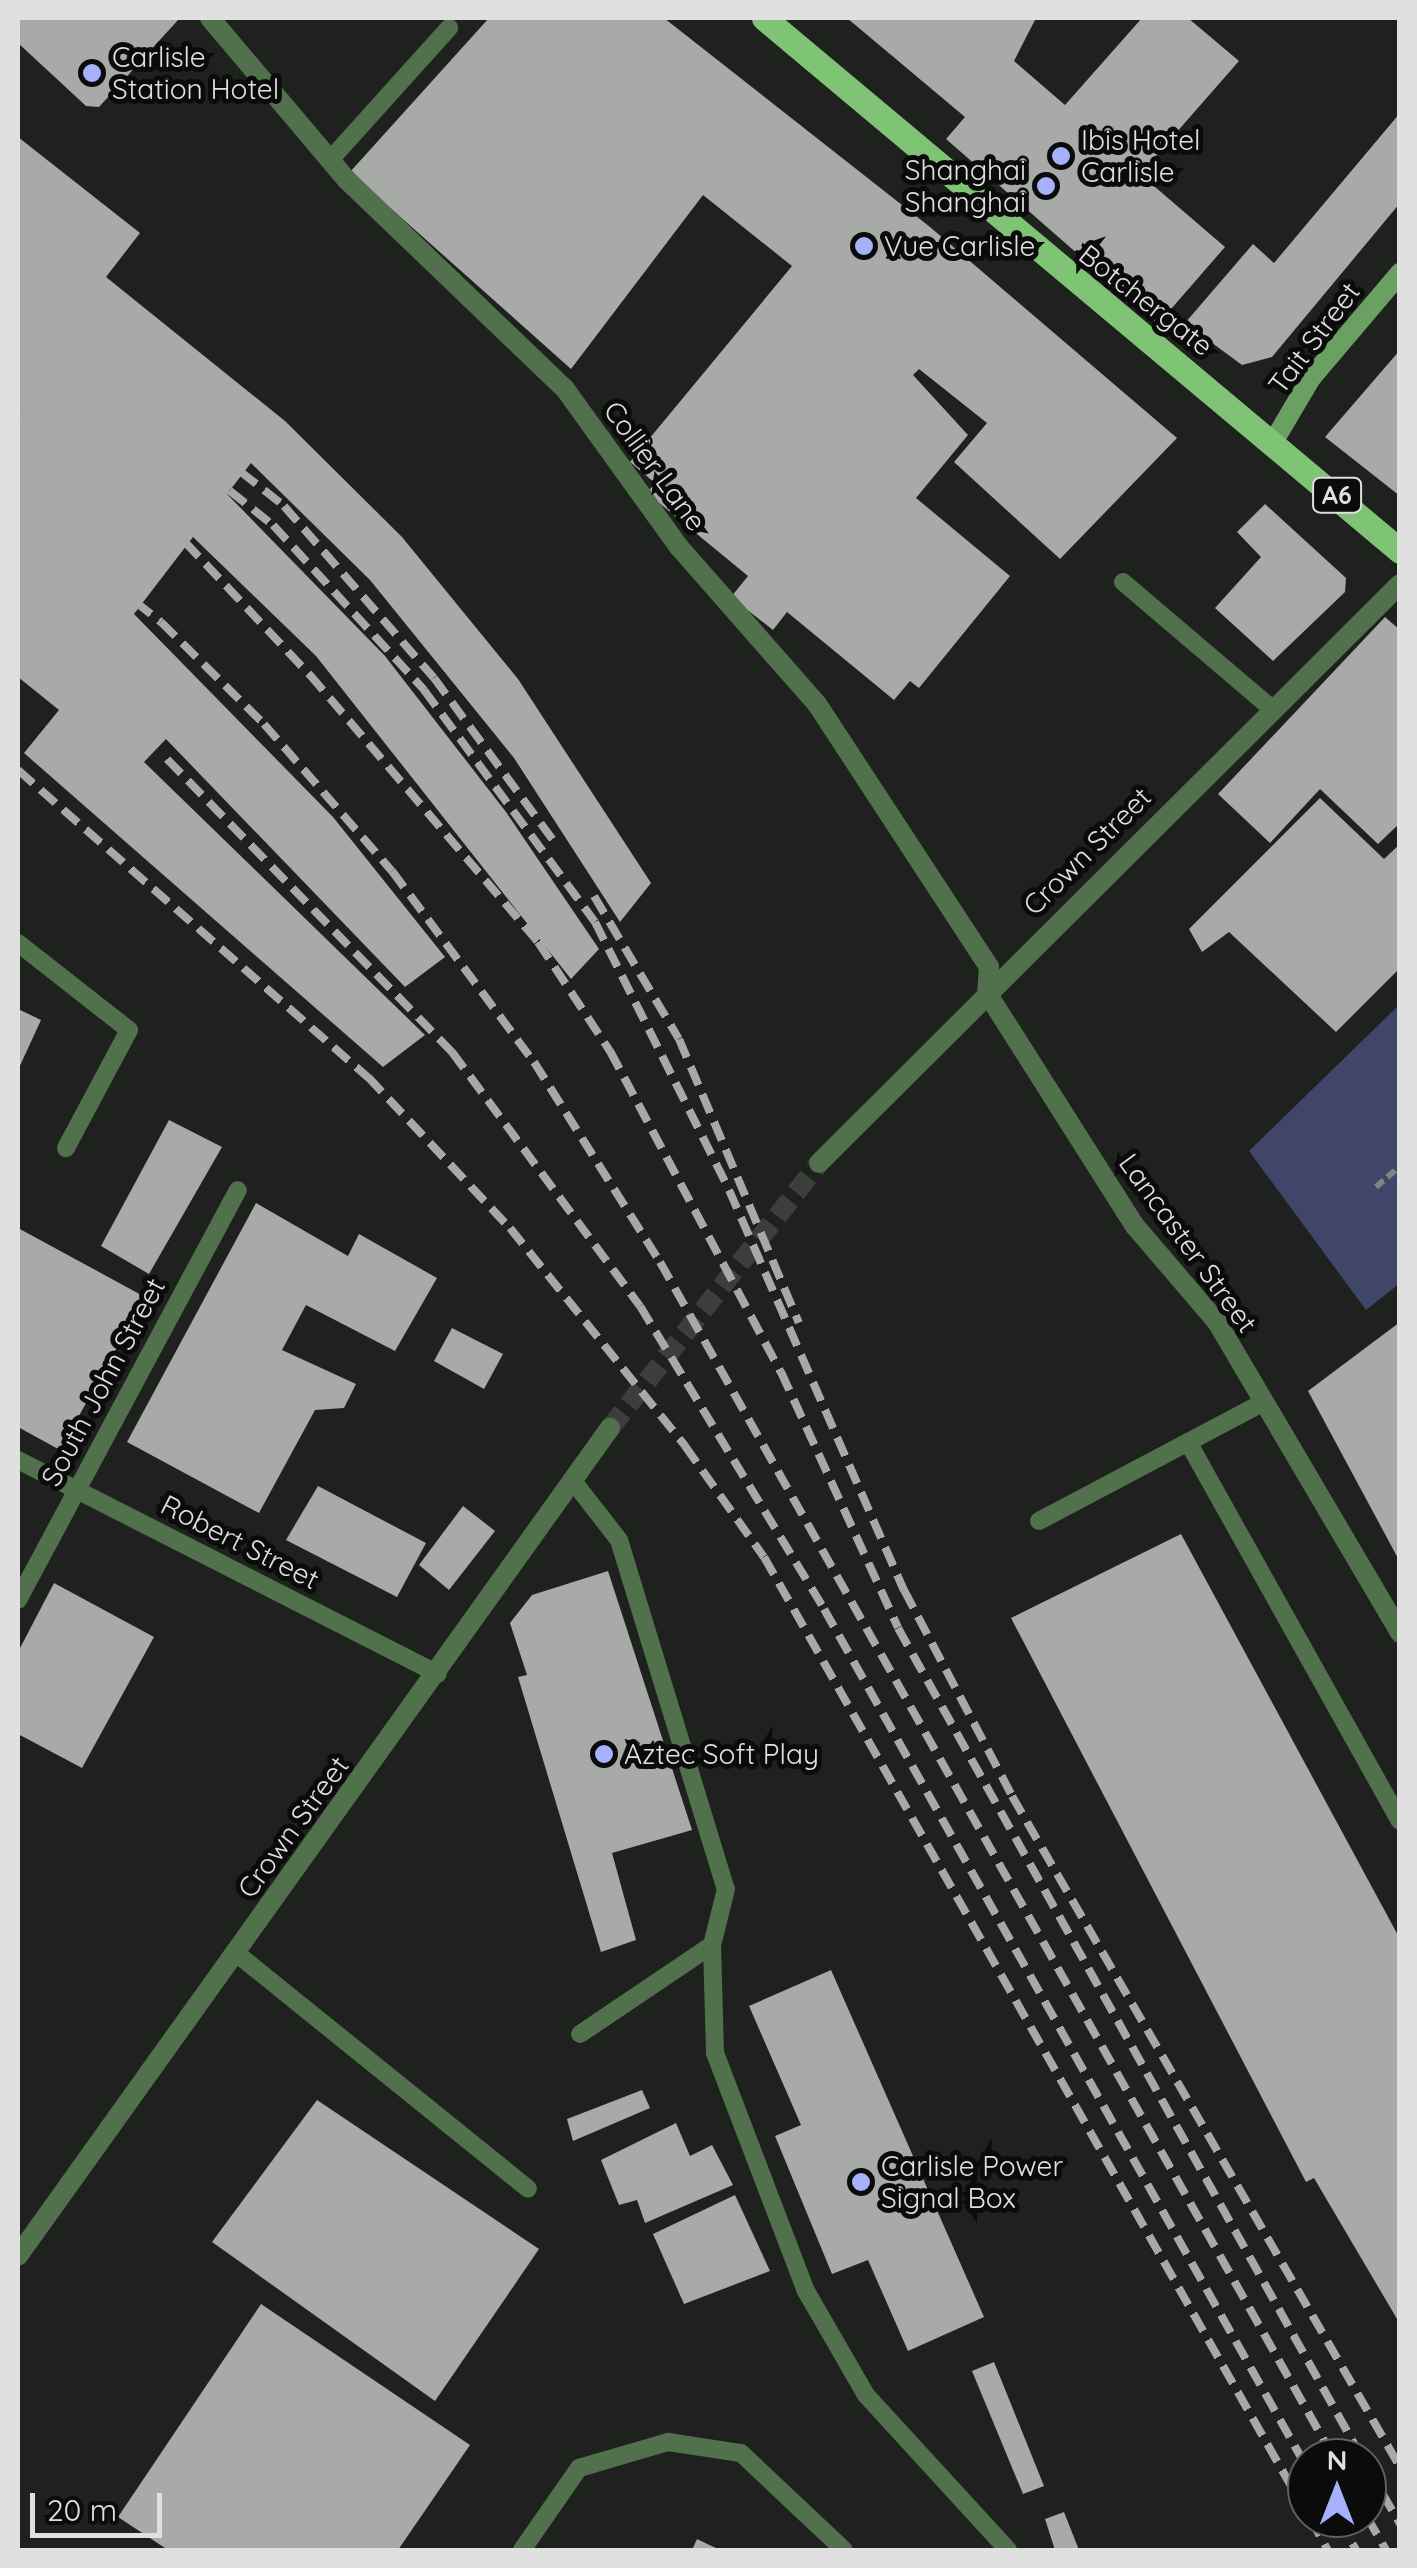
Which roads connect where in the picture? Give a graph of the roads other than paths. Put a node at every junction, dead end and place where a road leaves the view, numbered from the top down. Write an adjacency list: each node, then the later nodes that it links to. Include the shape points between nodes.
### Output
1 (210, 18): 4 (street, Collier Lane)
2 (764, 18): 6 (main road, Botchergate / A6, via 996,219)
3 (449, 28): 4 (lane)
4 (330, 160): 12 (street, Collier Lane, via 552,375 678,547 818,704 989,967)
5 (1400, 273): 6 (street, Tait Street, via 1310,378)
6 (1275, 439): 7 (main road, Botchergate / A6)
7 (1400, 551)
8 (1123, 582): 10 (lane)
9 (1400, 584): 10 (street, Crown Street)
10 (1270, 707): 12 (street, Crown Street)
11 (18, 943): 13 (lane, via 129,1030)
12 (987, 994): 14 (street, Crown Street); 16 (street, Lancaster Street, via 1135,1226 1218,1322)
13 (66, 1148)
14 (820, 1163)
15 (238, 1190): 21 (lane, South John Street)
16 (1264, 1402): 18 (lane); 24 (street, Lancaster Street)
17 (610, 1428): 20 (street, Crown Street)
18 (1188, 1442): 22 (lane); 26 (lane)
19 (18, 1460): 21 (lane, Robert Street)
20 (573, 1481): 25 (street, Crown Street); 27 (lane, via 619,1540 720,1871 723,1915)
21 (76, 1489): 23 (lane, South John Street); 25 (lane, Robert Street)
22 (1039, 1521)
23 (18, 1600)
24 (1400, 1633)
25 (438, 1674): 28 (street, Crown Street)
26 (1400, 1821)
27 (712, 1944): 29 (lane); 34 (lane, via 714,2053 806,2291 866,2396)
28 (236, 1953): 30 (lane); 31 (street, Crown Street)
29 (580, 2034)
30 (528, 2189)
31 (18, 2256)
32 (522, 2550): 33 (lane, via 580,2468 668,2442 741,2453)
33 (844, 2550)
34 (1008, 2550)

